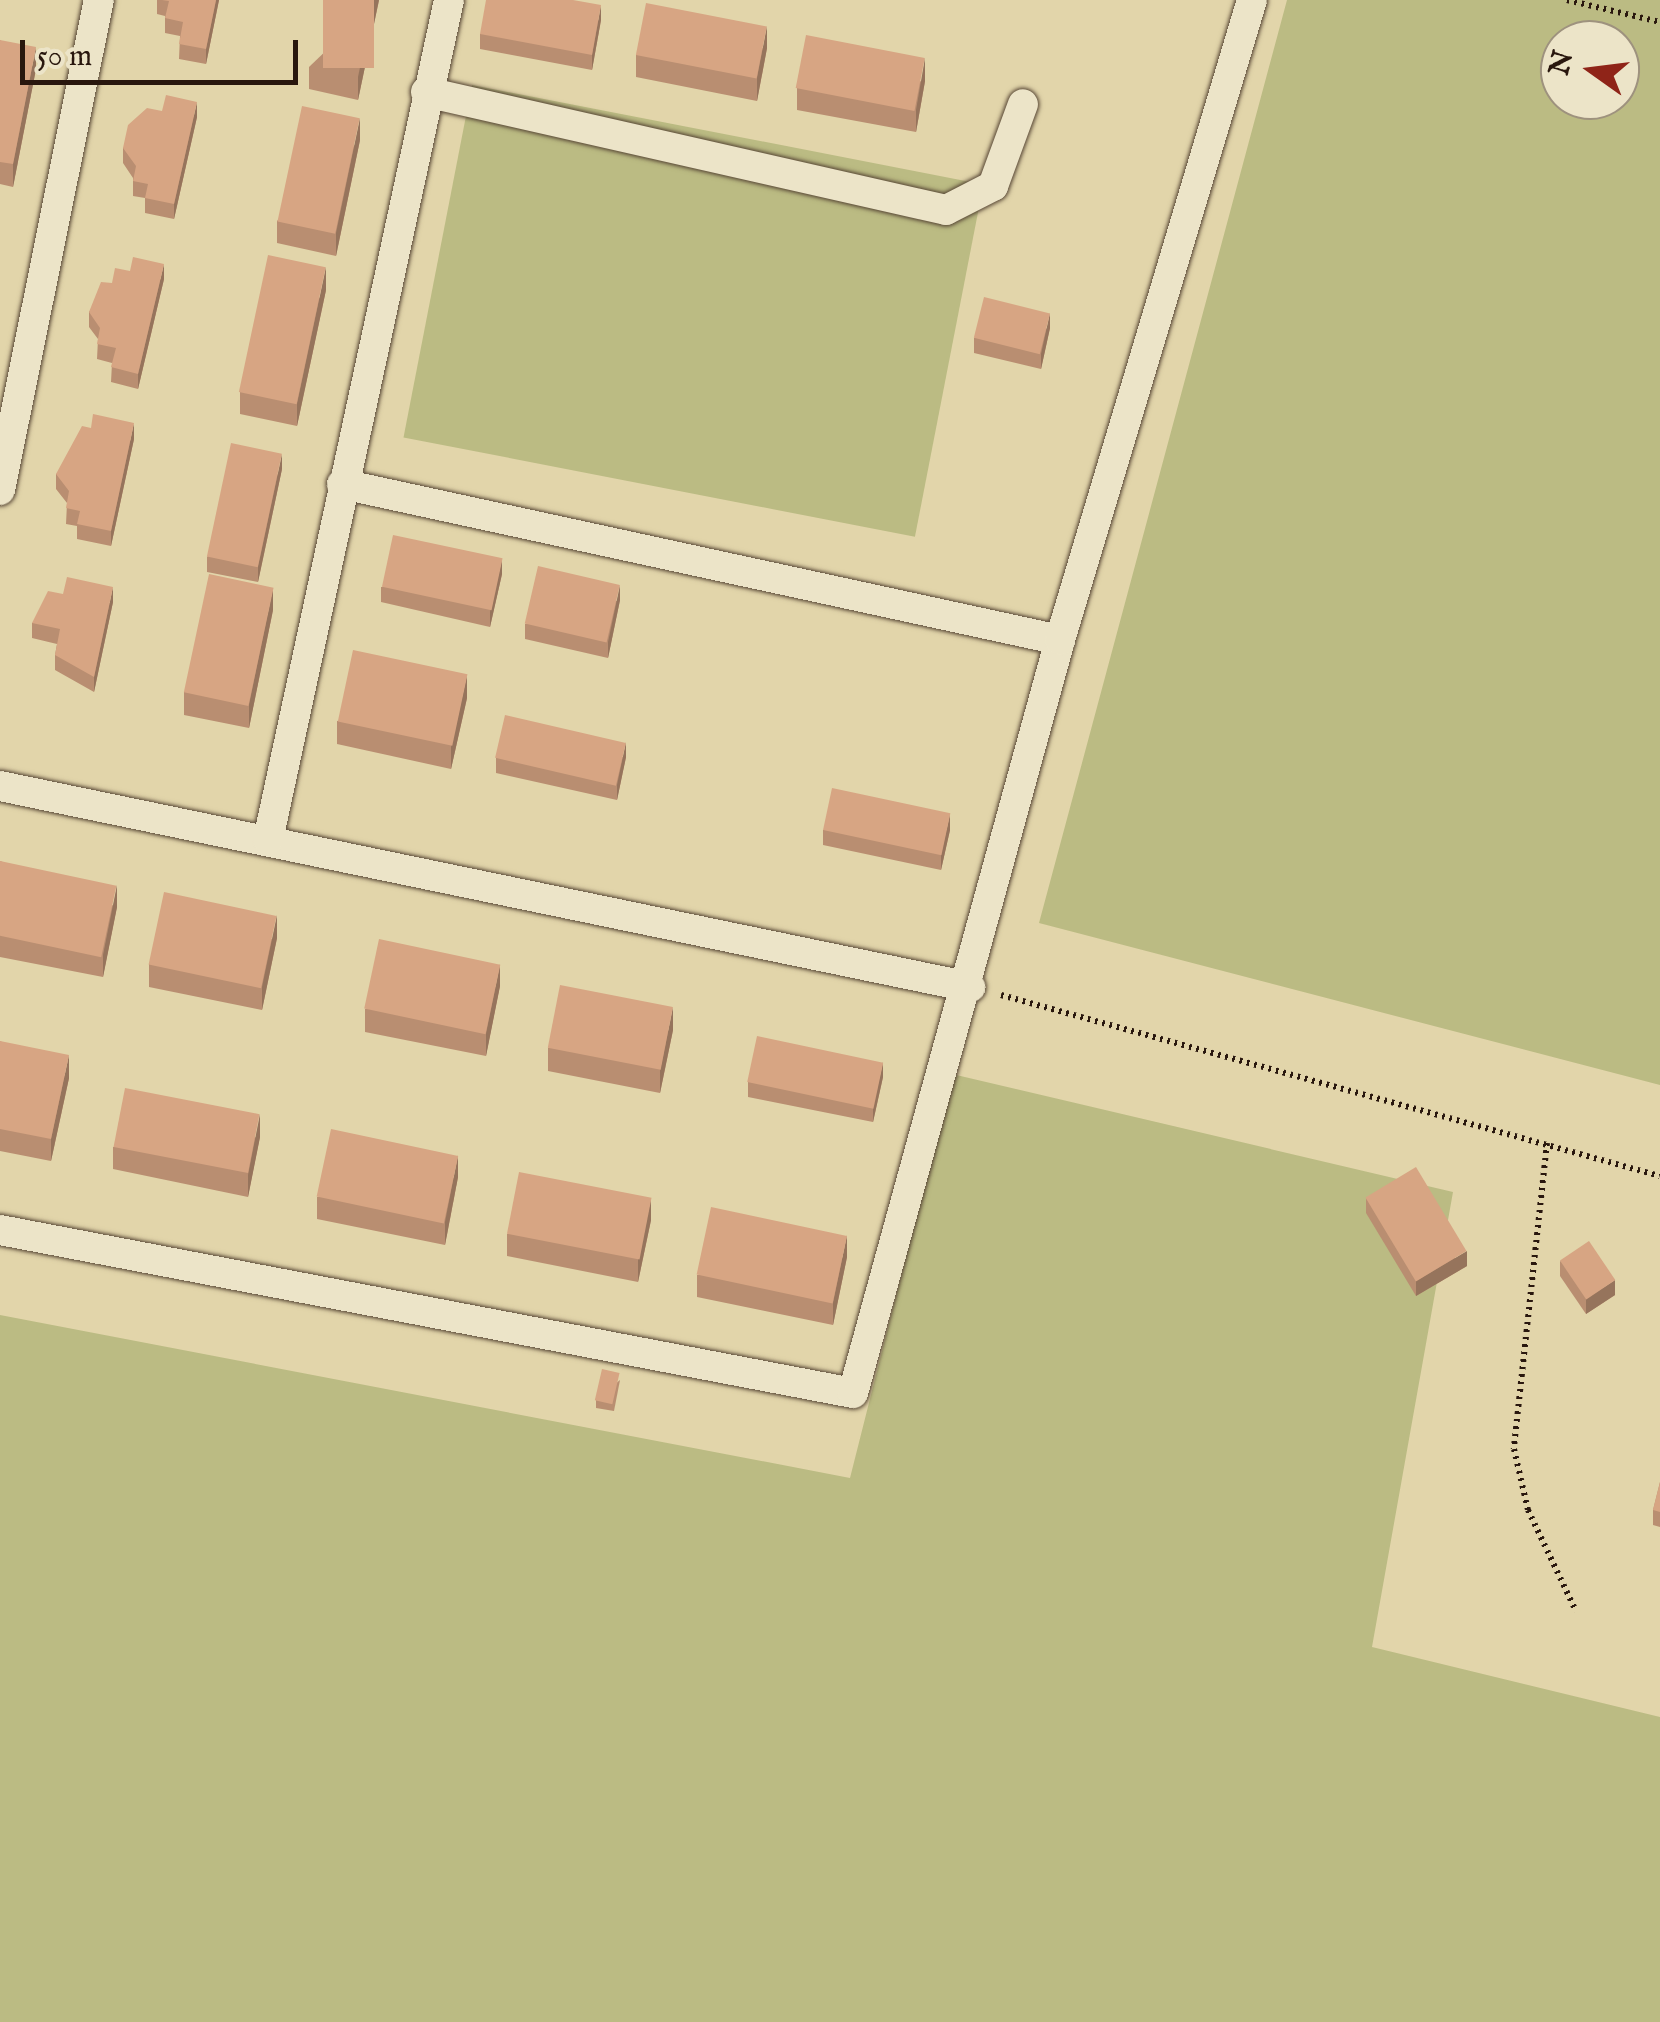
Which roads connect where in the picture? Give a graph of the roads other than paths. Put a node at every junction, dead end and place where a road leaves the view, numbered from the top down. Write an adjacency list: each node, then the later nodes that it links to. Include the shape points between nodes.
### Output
1 (98, 0): 7 (street)
2 (449, 0): 4 (street)
3 (1252, 0): 8 (street)
4 (426, 92): 5 (street, via 946,210 993,186); 6 (street)
5 (1023, 104)
6 (342, 484): 8 (street); 10 (street)
7 (0, 490)
8 (1060, 640): 11 (street)
9 (0, 786): 10 (street)
10 (268, 840): 11 (street)
11 (970, 986): 12 (street, via 853,1393)
12 (0, 1230)

